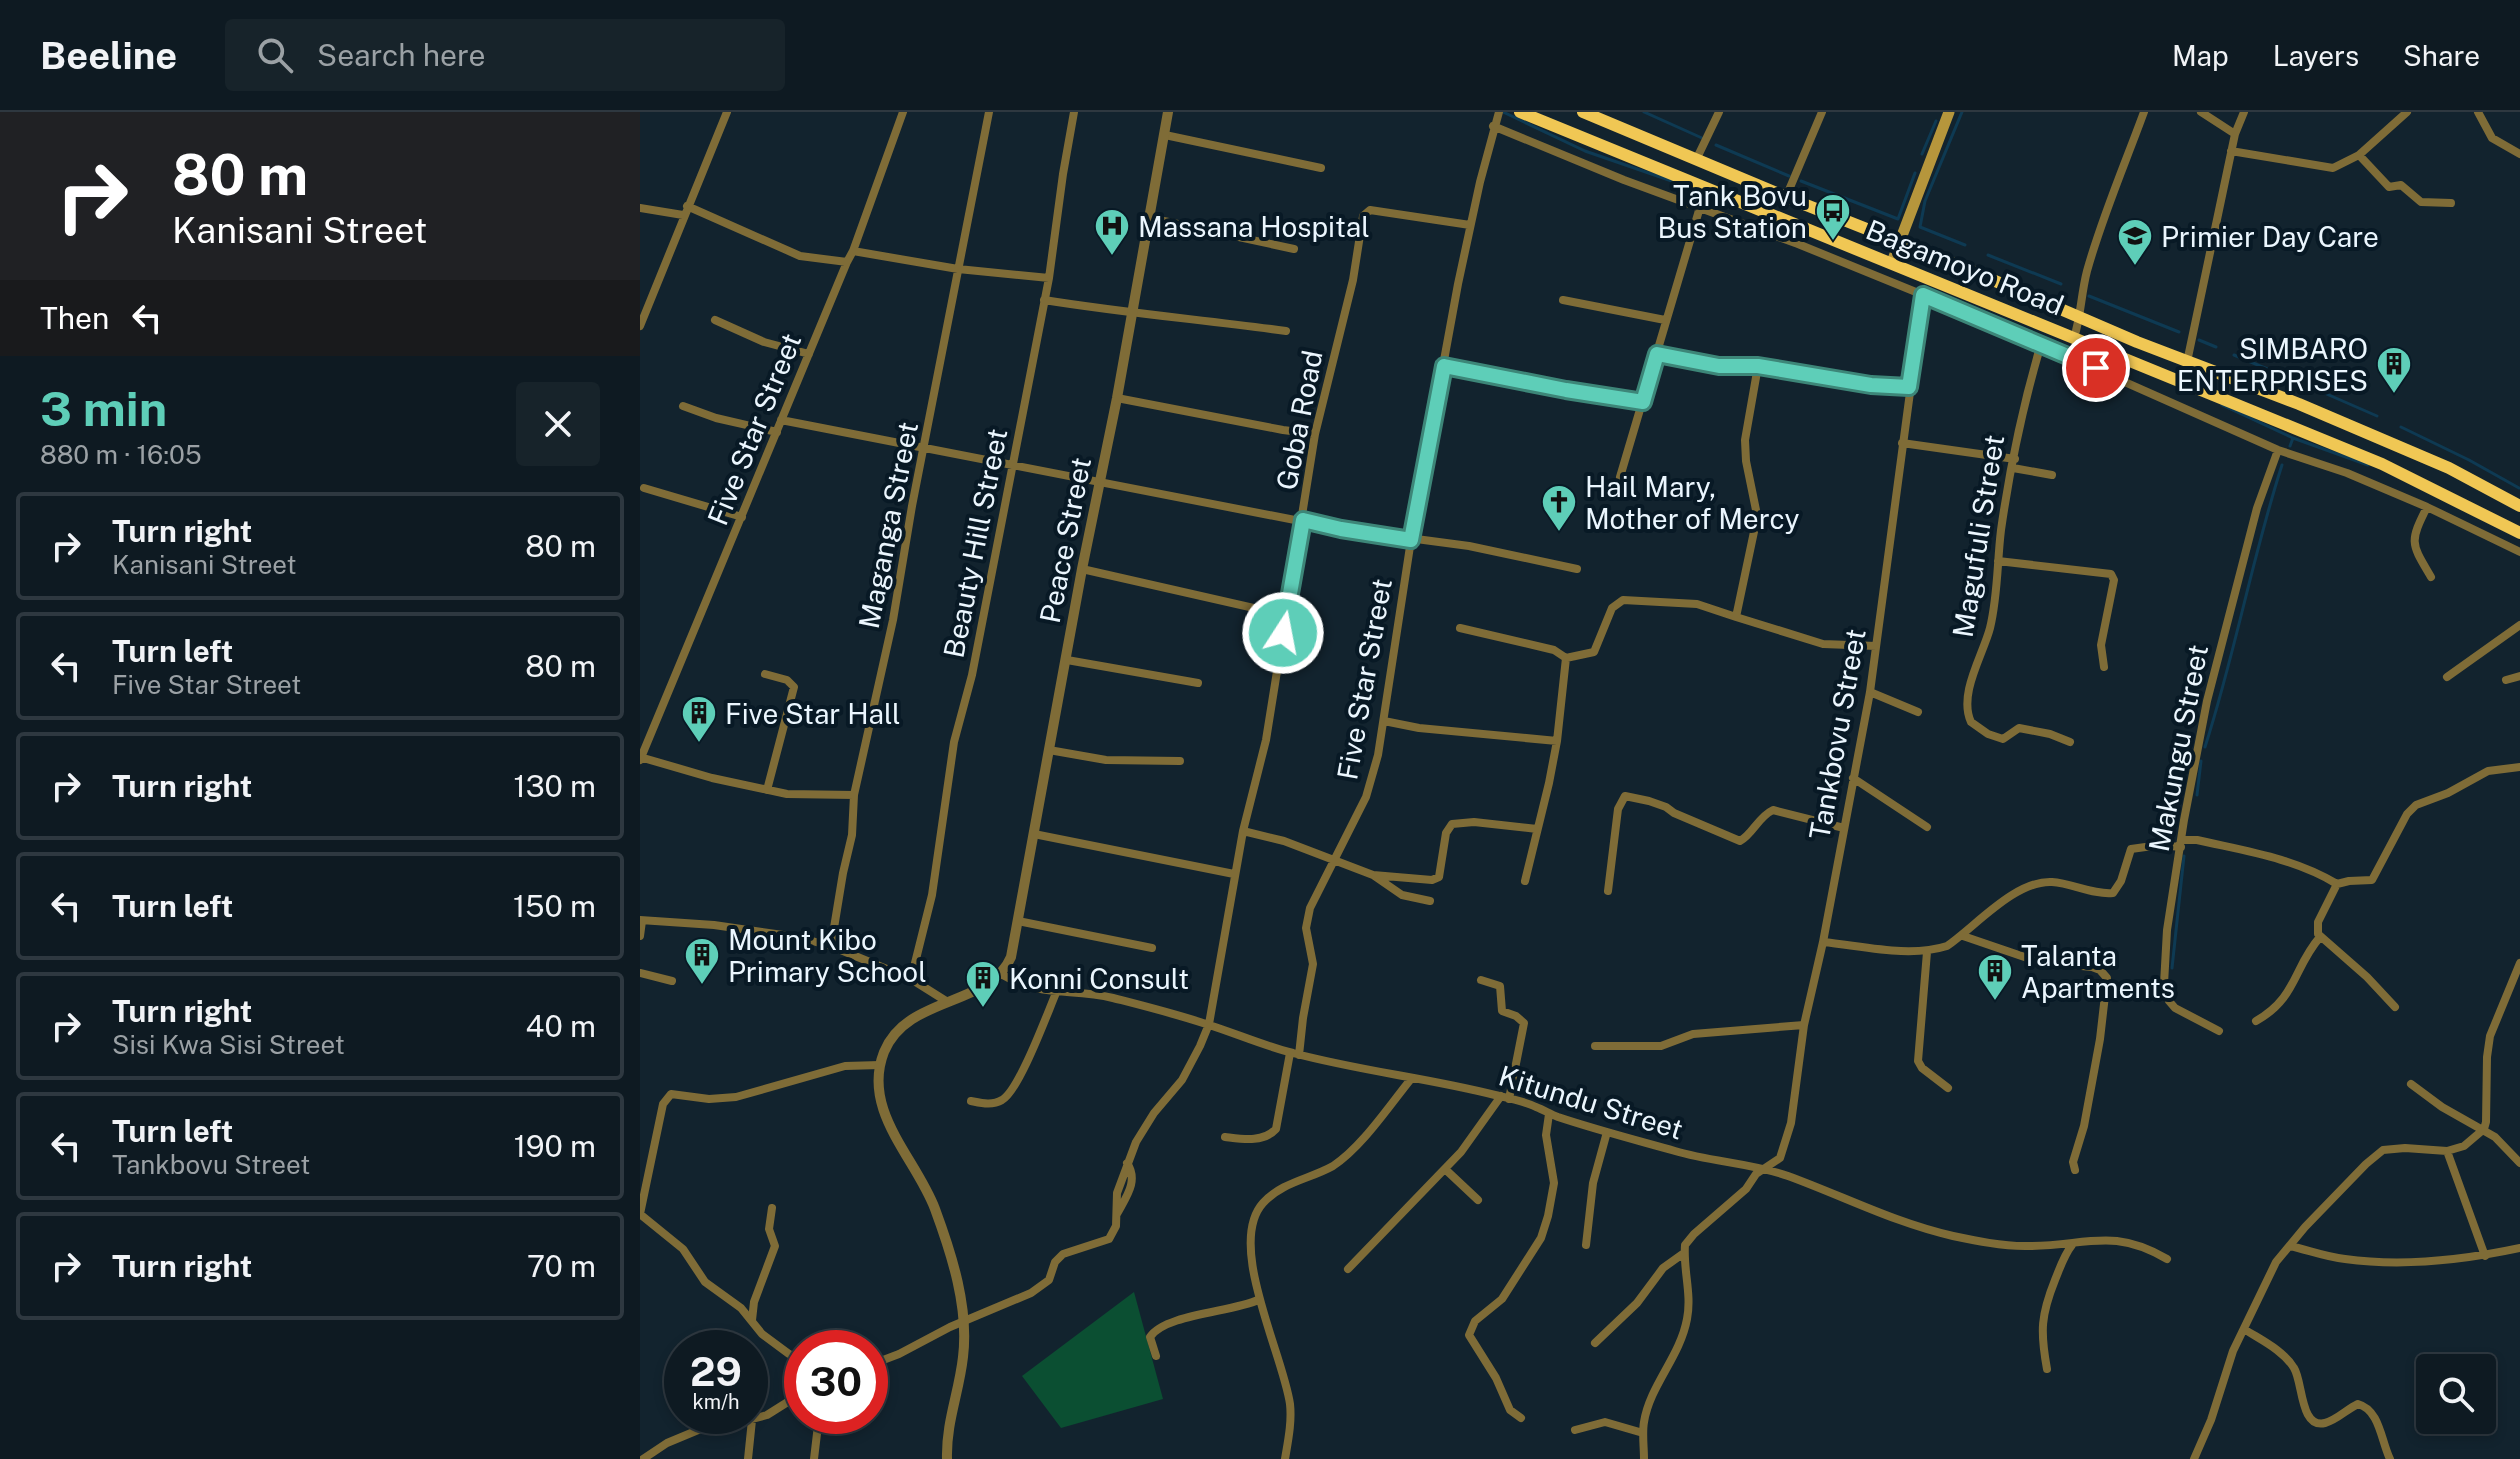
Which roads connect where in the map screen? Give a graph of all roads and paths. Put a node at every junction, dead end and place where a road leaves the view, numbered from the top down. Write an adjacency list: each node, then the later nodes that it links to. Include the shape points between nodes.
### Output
1 (727, 112): 30 (street)
2 (903, 112): 35 (street, Five Star Street)
3 (989, 112): 38 (street, Maganga Street)
4 (1074, 112): 39 (street, Beauty Hill Street)
5 (1168, 112): 20 (street, Peace Street)
6 (1499, 112): 18 (street, Five Star Street)
7 (1520, 112): 37 (highway, Bagamoyo Road)
8 (1583, 112): 17 (highway, Bagamoyo Road)
9 (1719, 112): 24 (street)
10 (1822, 112): 26 (street)
11 (1949, 112): 33 (main road)
12 (2144, 112): 46 (street, via 2088,270)
13 (2201, 112): 19 (street)
14 (2244, 112): 19 (street)
15 (2407, 112): 23 (street)
16 (2478, 112): 22 (street, via 2492,138)
17 (1611, 118): 24 (highway, Bagamoyo Road)
18 (1493, 126): 28 (street); 32 (street, Five Star Street)
19 (2235, 134): 21 (street)
20 (1165, 135): 25 (street); 31 (street, Peace Street)
21 (2231, 151): 23 (street, via 2327,169); 55 (street)
22 (2520, 154)
23 (2359, 155): 27 (street, via 2389,187 2401,185 2421,202)
24 (1697, 158): 26 (highway, Bagamoyo Road)
25 (1321, 168)
26 (1786, 197): 33 (highway, Bagamoyo Road)
27 (2451, 203)
28 (1700, 207): 41 (street); 48 (street)
29 (640, 208): 30 (street)
30 (685, 211): 36 (street, via 800,256); 49 (street)
31 (1150, 218): 34 (street); 45 (street, Peace Street)
32 (1470, 225): 56 (street, Five Star Street); 64 (street, Goba Road, via 1370,210 1363,216)
33 (1900, 243): 37 (main road); 46 (highway, Bagamoyo Road)
34 (1294, 249)
35 (853, 251): 36 (street, Five Star Street); 38 (street)
36 (847, 262): 53 (street, Five Star Street)
37 (1892, 262): 40 (highway, Bagamoyo Road)
38 (958, 269): 39 (street); 66 (street, Maganga Street)
39 (1049, 278): 42 (street, Beauty Hill Street)
40 (1959, 291): 44 (street); 51 (highway, Bagamoyo Road)
41 (1923, 295): 44 (street); 58 (street, Tankbovu Street)
42 (1044, 300): 45 (street); 68 (street, Beauty Hill Street)
43 (1563, 300): 48 (street)
44 (1953, 307): 52 (street)
45 (1131, 314): 50 (street); 59 (street, Peace Street)
46 (2081, 317): 51 (street); 55 (highway, Bagamoyo Road)
47 (715, 320): 53 (street, via 764,342)
48 (1665, 320): 54 (street)
49 (640, 326)
50 (1286, 331)
51 (2074, 338): 78 (highway, Bagamoyo Road)
52 (2041, 344): 67 (street); 69 (street, Magufuli Street)
53 (809, 354): 62 (street, Five Star Street)
54 (1657, 354): 57 (street, via 1719,366); 60 (street)
55 (2187, 362): 74 (highway, Bagamoyo Road, via 2435,462)
56 (1444, 366): 60 (street); 79 (street, Five Star Street)
57 (1758, 366): 58 (street); 86 (street, via 1745,440 1755,527)
58 (1909, 387): 65 (street, Tankbovu Street)
59 (1117, 398): 64 (street); 72 (street, Peace Street)
60 (1643, 402): 71 (street)
61 (683, 406): 63 (street)
62 (781, 420): 63 (street, Five Star Street); 66 (street)
63 (777, 432): 76 (street, Five Star Street)
64 (1315, 434): 77 (street, Goba Road)
65 (1902, 443): 69 (street); 89 (street, Tankbovu Street)
66 (925, 447): 68 (street); 109 (street, Maganga Street)
67 (2278, 450): 75 (street); 115 (street, Makungu Street, via 2215,665)
68 (1012, 464): 72 (street); 135 (street, Beauty Hill Street, via 954,742 932,895)
69 (2014, 464): 70 (street); 81 (street, Magufuli Street)
70 (2052, 475)
71 (1620, 477)
72 (1101, 483): 77 (street); 82 (street, Peace Street)
73 (644, 488): 76 (street)
74 (2520, 506)
75 (2427, 507): 80 (street); 84 (street, via 2413,536)
76 (742, 517): 104 (street, Five Star Street)
77 (1303, 520): 79 (street); 85 (street, Goba Road)
78 (2520, 533)
79 (1411, 540): 83 (street, via 1469,546); 100 (street, Five Star Street)
80 (2520, 552)
81 (1998, 561): 92 (street, via 2111,574 2101,645); 102 (street, Magufuli Street, via 1993,614 1971,686 1969,717 1997,738 2019,728)
82 (1082, 569): 85 (street); 91 (street, Peace Street)
83 (1577, 569)
84 (2431, 577)
85 (1285, 615): 113 (street, Goba Road, via 1266,740)
86 (1736, 617): 89 (street, via 1823,644); 90 (street, via 1697,604 1623,600 1612,608 1594,652)
87 (2520, 625): 95 (street)
88 (1460, 628): 90 (street, via 1554,650)
89 (1876, 646): 98 (street, Tankbovu Street)
90 (1566, 658): 101 (street)
91 (1067, 660): 97 (street); 103 (street, Peace Street)
92 (2104, 667)
93 (765, 674): 108 (street, via 794,687)
94 (2520, 676): 96 (street)
95 (2447, 677)
96 (2506, 680)
97 (1198, 683)
98 (1870, 692): 99 (street); 107 (street, Tankbovu Street)
99 (1918, 712)
100 (1384, 721): 101 (street); 116 (street, Five Star Street, via 1366,797)
101 (1557, 741): 112 (street)
102 (2070, 742)
103 (1049, 750): 105 (street, via 1106,760); 114 (street, Peace Street)
104 (640, 758): 108 (street)
105 (1180, 761)
106 (2520, 767): 120 (street, via 2488,771 2416,805 2372,880)
107 (1853, 778): 110 (street); 111 (street, Tankbovu Street)
108 (767, 790): 109 (street)
109 (854, 795): 129 (street, Maganga Street, via 852,835)
110 (1927, 827)
111 (1844, 828): 121 (street, via 1773,810 1740,841 1666,807 1625,796 1618,809); 128 (street, Tankbovu Street)
112 (1537, 829): 118 (street, via 1452,824 1438,879); 119 (street)
113 (1243, 831): 116 (street); 117 (street, Goba Road)
114 (1034, 834): 117 (street); 124 (street, Peace Street)
115 (2182, 843): 120 (street, via 2197,840 2295,863); 126 (street, via 2131,849 2113,893 2050,882 2029,887); 144 (street, Makungu Street, via 2169,919 2165,992 2175,1008)
116 (1333, 859): 118 (street); 146 (street, Five Star Street, via 1306,928 1313,964)
117 (1234, 874): 142 (street, Goba Road)
118 (1373, 875): 122 (street, via 1402,895)
119 (1525, 881)
120 (2337, 884): 127 (street, via 2318,922)
121 (1608, 891)
122 (1430, 901)
123 (641, 920): 125 (street); 129 (street, via 761,931)
124 (1018, 921): 130 (street); 134 (street, Peace Street, via 1011,957)
125 (640, 936)
126 (1963, 936): 131 (street); 163 (street, via 2039,962 2092,967 2107,978)
127 (2320, 937): 140 (street); 141 (street, via 2282,1002)
128 (1823, 942): 131 (street); 143 (street, Tankbovu Street)
129 (831, 946): 135 (street)
130 (1152, 948)
131 (1927, 952): 150 (street, via 1918,1061)
132 (2520, 963): 154 (street, via 2490,1036)
133 (640, 973): 137 (street)
134 (1001, 974): 138 (street, Kitundu Street, via 1028,988); 139 (street)
135 (911, 979): 139 (street)
136 (1481, 980): 151 (street, via 1500,986 1502,1011 1524,1023)
137 (672, 981)
138 (1056, 993): 142 (street, Kitundu Street, via 1096,994); 152 (street, via 1007,1096 990,1104)
139 (946, 1001): 147 (street, via 904,1027)
140 (2395, 1007)
141 (2256, 1021)
142 (1209, 1024): 146 (street, Kitundu Street); 177 (street, Goba Road, via 1193,1064 1143,1129 1127,1163 1109,1239 1063,1254 1045,1284)
143 (1804, 1025): 145 (street, via 1693,1034 1661,1046); 162 (street, Tankbovu Street, via 1791,1123 1780,1158)
144 (2219, 1031)
145 (1595, 1046)
146 (1295, 1054): 148 (street, Kitundu Street); 157 (street, Five Star Street, via 1276,1129 1270,1136)
147 (880, 1065): 166 (street, via 845,1066 736,1097 671,1094 661,1113); 177 (street, via 882,1107 934,1207)
148 (1411, 1079): 151 (street, Kitundu Street); 175 (street, via 1345,1156 1263,1203 1249,1232)
149 (2411, 1084): 154 (street)
150 (1948, 1088)
151 (1505, 1098): 153 (street, Kitundu Street); 161 (street)
152 (971, 1101)
153 (1549, 1114): 155 (street, Kitundu Street); 184 (street, via 1546,1135 1554,1183 1541,1238 1502,1299 1475,1321 1470,1332 1510,1410)
154 (2484, 1129): 159 (street, via 2464,1146); 160 (street)
155 (1607, 1132): 162 (street, Kitundu Street); 167 (street, via 1593,1183)
156 (1225, 1137): 157 (street)
157 (1243, 1139): 158 (street)
158 (1241, 1151)
159 (2447, 1151): 169 (street, via 2383,1150); 172 (street)
160 (2520, 1163)
161 (1445, 1169): 164 (street); 174 (street)
162 (1766, 1170): 168 (street, Kitundu Street, via 1934,1231 2012,1245); 171 (street, Tankbovu Street, via 1689,1239)
163 (2075, 1170)
164 (1478, 1200)
165 (772, 1208): 176 (street, via 769,1229 775,1246)
166 (640, 1214): 176 (street, via 683,1249 705,1282)
167 (1586, 1245)
168 (2073, 1245): 173 (street, Kitundu Street, via 2119,1240); 183 (street, via 2043,1310)
169 (2290, 1246): 172 (street, via 2346,1259); 178 (street, via 2276,1262)
170 (2520, 1248): 172 (street)
171 (1684, 1253): 179 (street, Tankbovu Street, via 1663,1268 1637,1303); 186 (street, via 1687,1319 1653,1395)
172 (2485, 1256)
173 (2167, 1259)
174 (1348, 1269)
175 (1258, 1300): 181 (street, via 1157,1330 1150,1337); 195 (street, via 1290,1404)
176 (752, 1320): 180 (street)
177 (965, 1322): 182 (street); 194 (street)
178 (2244, 1329): 196 (street); 197 (street, via 2289,1361 2301,1383 2305,1410 2315,1422 2326,1423 2358,1404 2366,1406 2375,1416)
179 (1595, 1343)
180 (784, 1351)
181 (1156, 1356)
182 (888, 1358)
183 (2047, 1369)
184 (1521, 1418)
185 (1575, 1430): 186 (street, via 1605,1422)
186 (1643, 1433): 190 (street)
187 (689, 1434): 191 (street)
188 (751, 1434): 192 (street)
189 (817, 1434): 193 (street)
190 (1646, 1457)
191 (643, 1459)
192 (748, 1459)
193 (814, 1459)
194 (947, 1459)
195 (1285, 1459)
196 (2194, 1459)
197 (2390, 1459)

